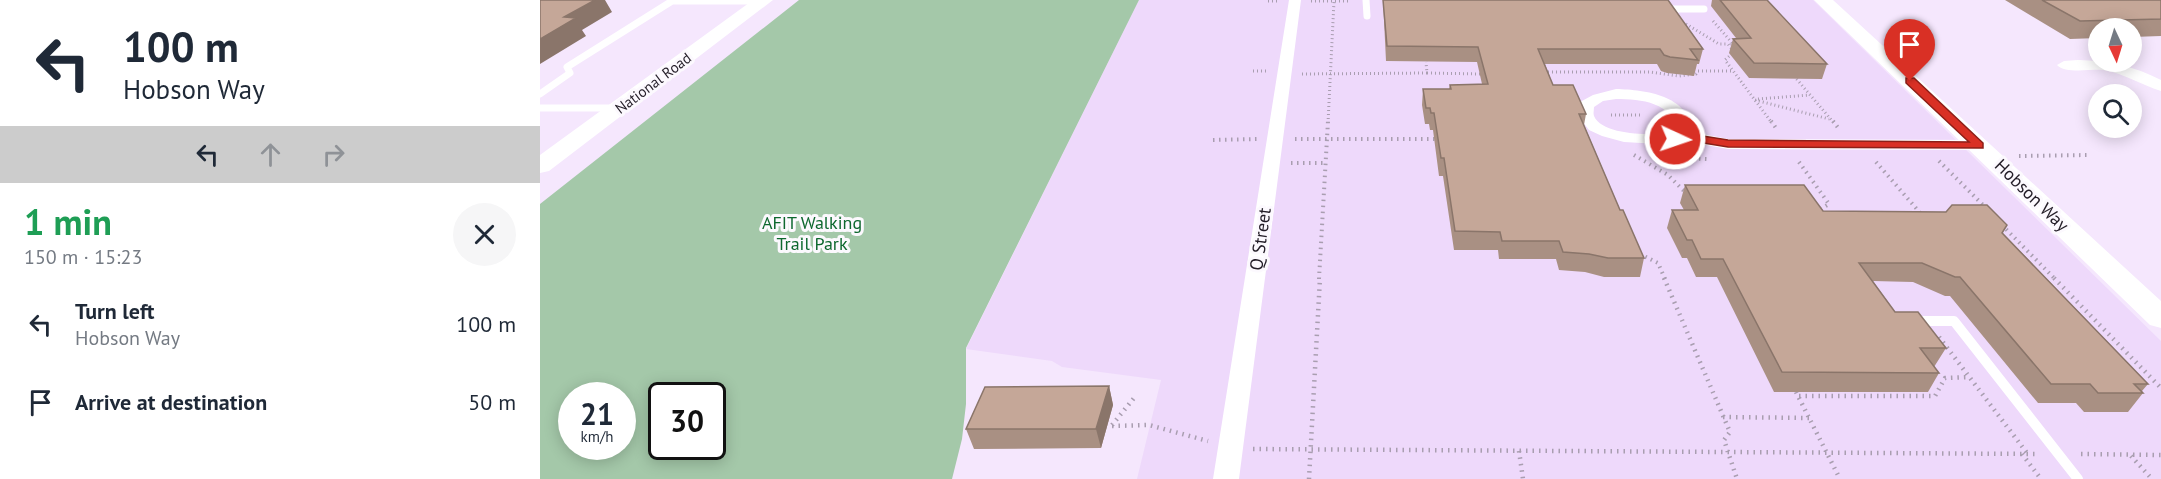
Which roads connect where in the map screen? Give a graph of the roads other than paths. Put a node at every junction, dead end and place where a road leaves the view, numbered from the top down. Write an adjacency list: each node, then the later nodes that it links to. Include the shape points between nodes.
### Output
1 (1295, 0): 20 (street, Q Street)
2 (1366, 0): 9 (lane)
3 (1823, 0): 16 (street, Hobson Way)
4 (764, 1): 12 (lane, via 672,1 567,67 570,74); 14 (street, National Road)
5 (1679, 1): 7 (lane)
6 (1666, 9): 7 (lane)
7 (1682, 9): 8 (lane)
8 (1704, 9)
9 (1366, 16)
10 (2064, 65): 11 (street, via 2122,68)
11 (2161, 86)
12 (540, 94)
13 (540, 108): 14 (lane)
14 (620, 108): 17 (street, National Road)
15 (1684, 136): 15 (street, via 1679,114 1651,97 1606,95 1586,105 1589,121 1627,138 1665,141); 16 (street, via 1728,144)
16 (1979, 145): 18 (street, Hobson Way)
17 (540, 166)
18 (2161, 318)
19 (1904, 321): 21 (lane, via 1954,321)
20 (1226, 479)
21 (2078, 479)

